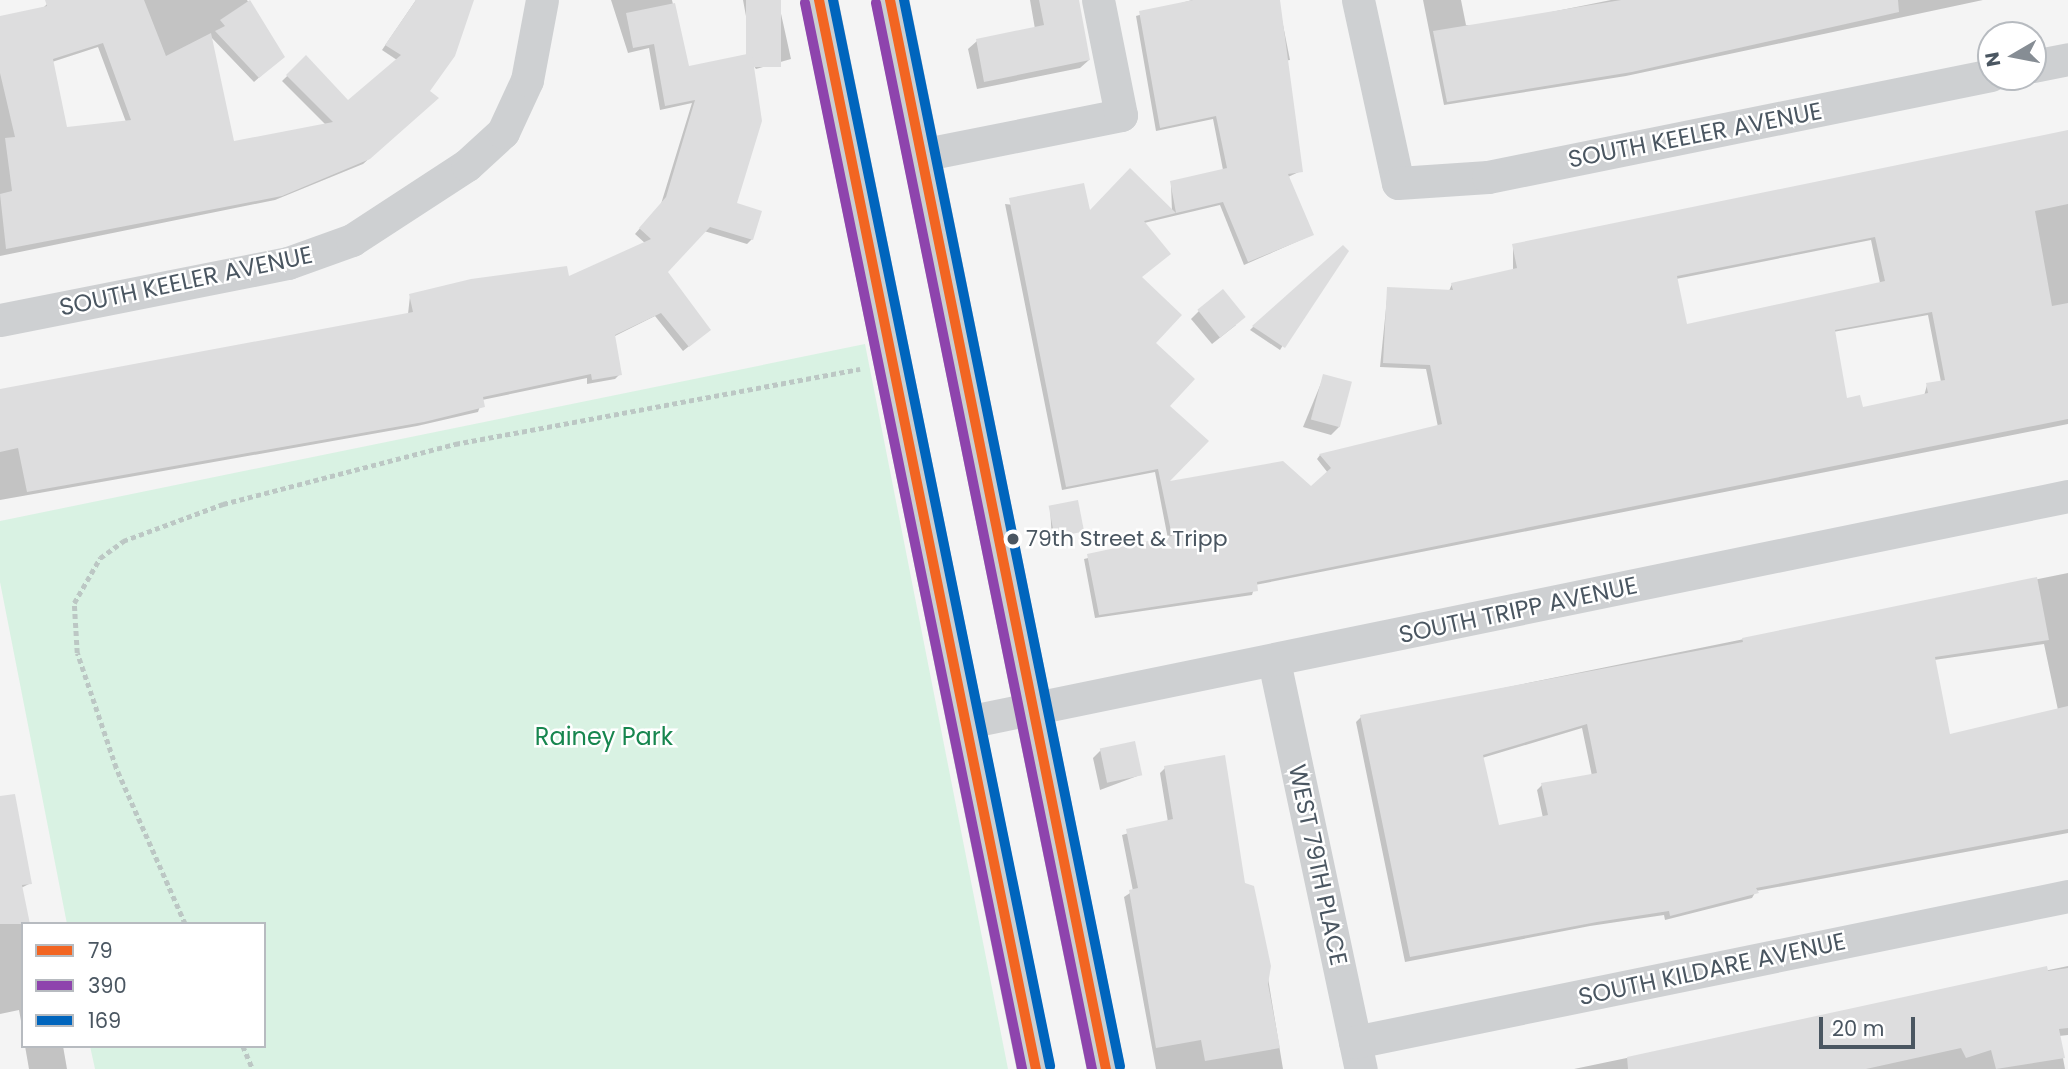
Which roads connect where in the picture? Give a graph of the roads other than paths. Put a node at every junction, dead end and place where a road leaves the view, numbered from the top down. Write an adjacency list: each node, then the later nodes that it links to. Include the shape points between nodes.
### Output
1 (542, 0): 10 (street, SOUTH KEELER AVENUE, via 527,80 503,132 467,165 352,240 288,263)
2 (818, 0): 14 (main road)
3 (890, 0): 9 (main road)
4 (1098, 0): 9 (street, via 1121,115)
5 (1358, 0): 8 (street, SOUTH KEELER AVENUE, via 1394,195)
6 (2068, 59): 7 (street)
7 (2047, 63)
8 (1977, 78)
9 (921, 155): 13 (main road)
10 (0, 320)
11 (2068, 496): 12 (street, SOUTH TRIPP AVENUE)
12 (1275, 661): 13 (street, SOUTH TRIPP AVENUE); 16 (street, WEST 79TH PLACE)
13 (1034, 709): 14 (street, SOUTH TRIPP AVENUE); 18 (main road)
14 (967, 722): 17 (main road)
15 (2068, 896): 16 (street, SOUTH KILDARE AVENUE)
16 (1358, 1056)
17 (1036, 1069)
18 (1106, 1069)

